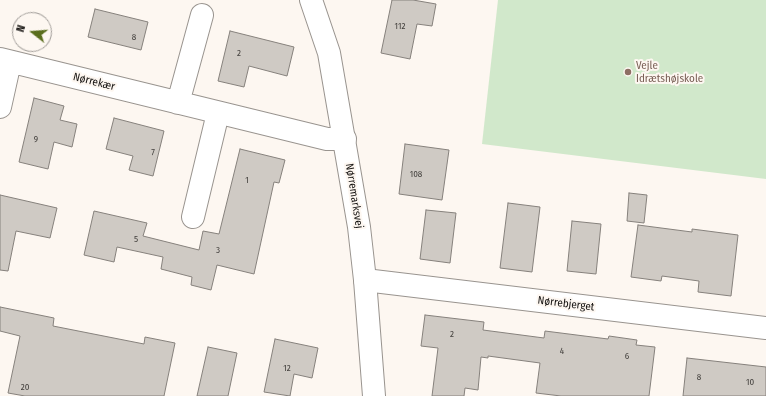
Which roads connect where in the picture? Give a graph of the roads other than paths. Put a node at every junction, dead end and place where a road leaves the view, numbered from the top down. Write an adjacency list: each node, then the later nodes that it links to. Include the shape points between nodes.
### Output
1 (311, 0): 7 (street, Nørremarksvej, via 329,53)
2 (202, 15): 4 (street)
3 (5, 60): 4 (street, Nørrekær); 5 (street, Nørrekær)
4 (178, 103): 6 (street, Nørrekær)
5 (0, 107)
6 (218, 113): 7 (street, Nørrekær, via 327,139); 8 (street)
7 (345, 139): 9 (street, Nørremarksvej)
8 (193, 217)
9 (365, 280): 10 (street, Nørrebjerget); 11 (street, Nørremarksvej)
10 (766, 328)
11 (374, 396)

